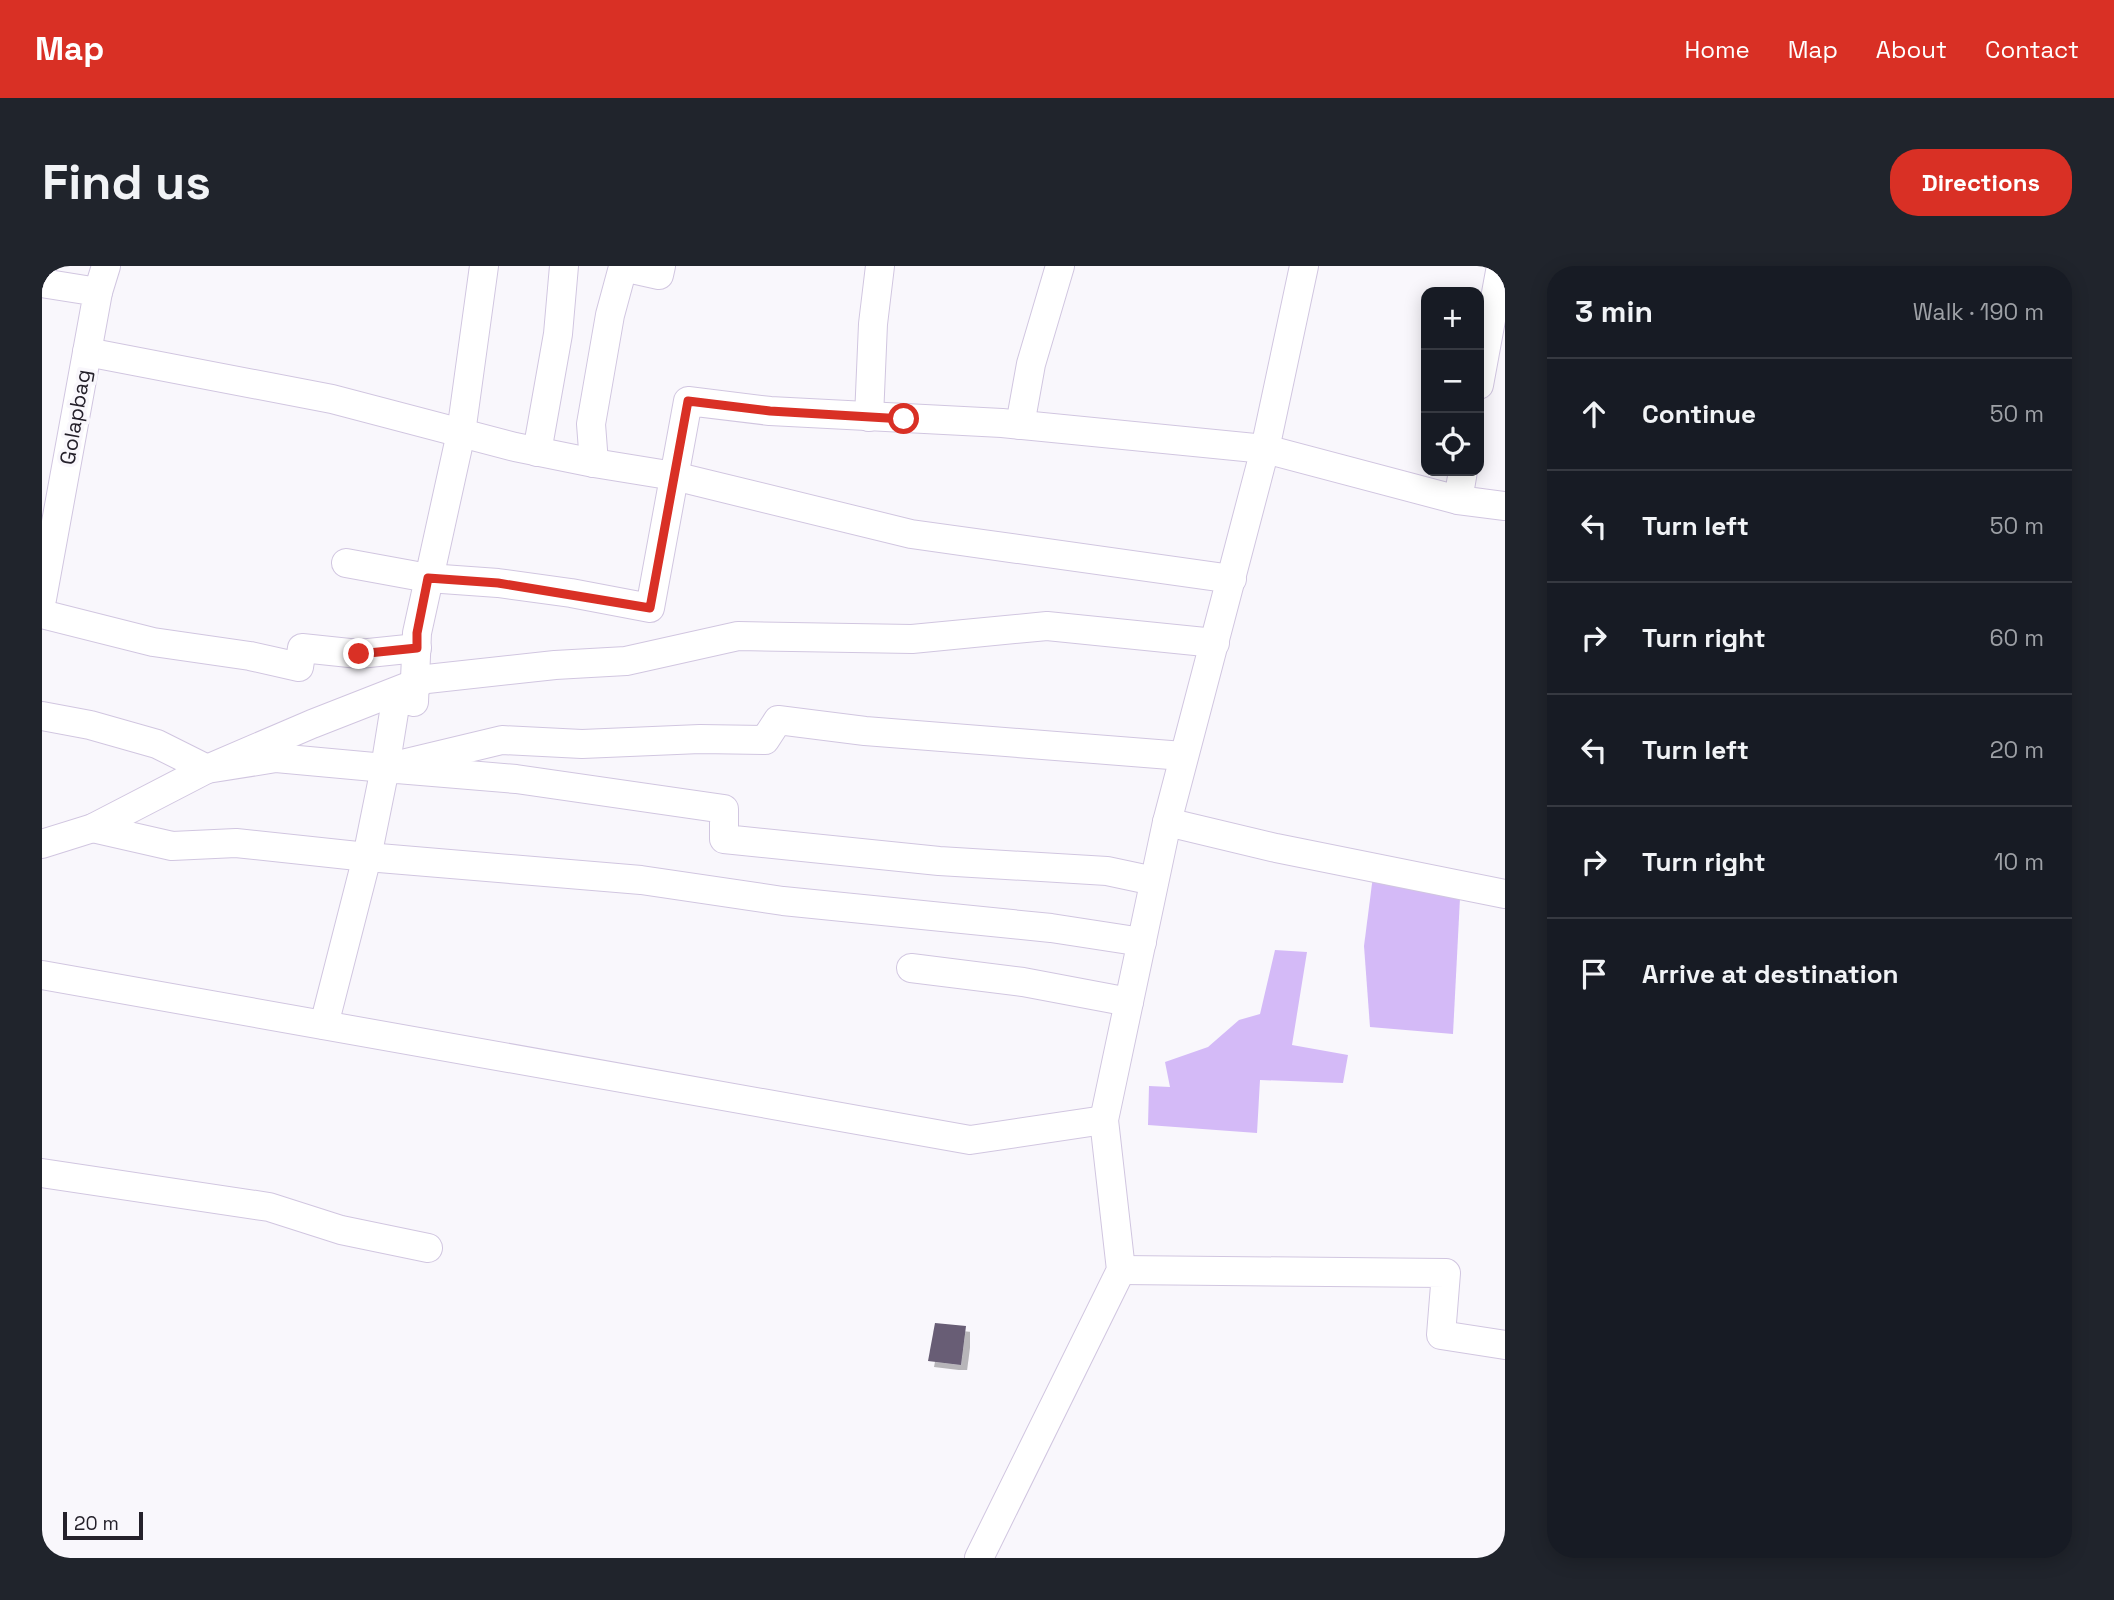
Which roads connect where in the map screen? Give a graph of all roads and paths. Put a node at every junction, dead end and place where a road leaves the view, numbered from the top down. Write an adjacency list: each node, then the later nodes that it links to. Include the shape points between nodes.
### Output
1 (484, 266): 14 (street)
2 (564, 266): 16 (street, via 558,334)
3 (661, 266): 17 (street, via 659,275 623,267 591,424)
4 (880, 266): 12 (street)
5 (1060, 266): 13 (street, via 1031,363)
6 (1304, 266): 15 (street)
7 (1501, 266): 11 (street)
8 (102, 279): 9 (street, Golapbag); 10 (street, Golapbag)
9 (42, 283)
10 (88, 352): 14 (street, via 332,400); 25 (street, Golapbag)
11 (1484, 358)
12 (869, 417): 13 (street); 18 (street, via 688,401)
13 (1020, 425): 15 (street)
14 (461, 433): 16 (street); 23 (street)
15 (1265, 449): 20 (street); 24 (street)
16 (537, 452): 17 (street)
17 (594, 463): 18 (street)
18 (674, 476): 23 (street, via 650,608 498,583); 24 (street, via 911,534)
19 (1462, 476): 20 (street)
20 (1458, 500): 21 (street)
21 (1505, 506)
22 (346, 563): 23 (street)
23 (428, 578): 28 (street)
24 (1232, 579): 27 (street)
25 (43, 584)
26 (42, 614): 28 (street, via 153,642 299,667 302,648 359,654)
27 (1216, 643): 29 (street, via 1047,626 912,639 738,636 626,661 555,665); 31 (street)
28 (417, 648): 29 (street)
29 (415, 684): 32 (street, via 414,702 399,698 395,706); 33 (street)
30 (42, 716): 33 (street, via 157,744)
31 (1183, 756): 32 (street, via 778,720 765,740 582,744 502,740); 34 (street)
32 (385, 768): 33 (street, via 276,758); 37 (street); 38 (street, via 516,779 724,808 724,839 939,861 1107,871)
33 (207, 769): 35 (street)
34 (1167, 822): 38 (street); 39 (street)
35 (93, 828): 36 (street); 37 (street, via 172,846 236,843)
36 (42, 844)
37 (367, 857): 40 (street, via 641,880); 44 (street)
38 (1154, 881): 40 (street)
39 (1505, 894)
40 (1142, 942): 43 (street)
41 (911, 968): 43 (street, via 1024,982)
42 (42, 975): 44 (street)
43 (1129, 1002): 45 (street)
44 (324, 1025): 45 (street, via 970,1140)
45 (1104, 1120): 48 (street)
46 (42, 1173): 47 (street, via 270,1207 341,1230)
47 (428, 1248)
48 (1121, 1270): 49 (street, via 1447,1273 1441,1335); 50 (street)
49 (1505, 1345)
50 (979, 1558)

